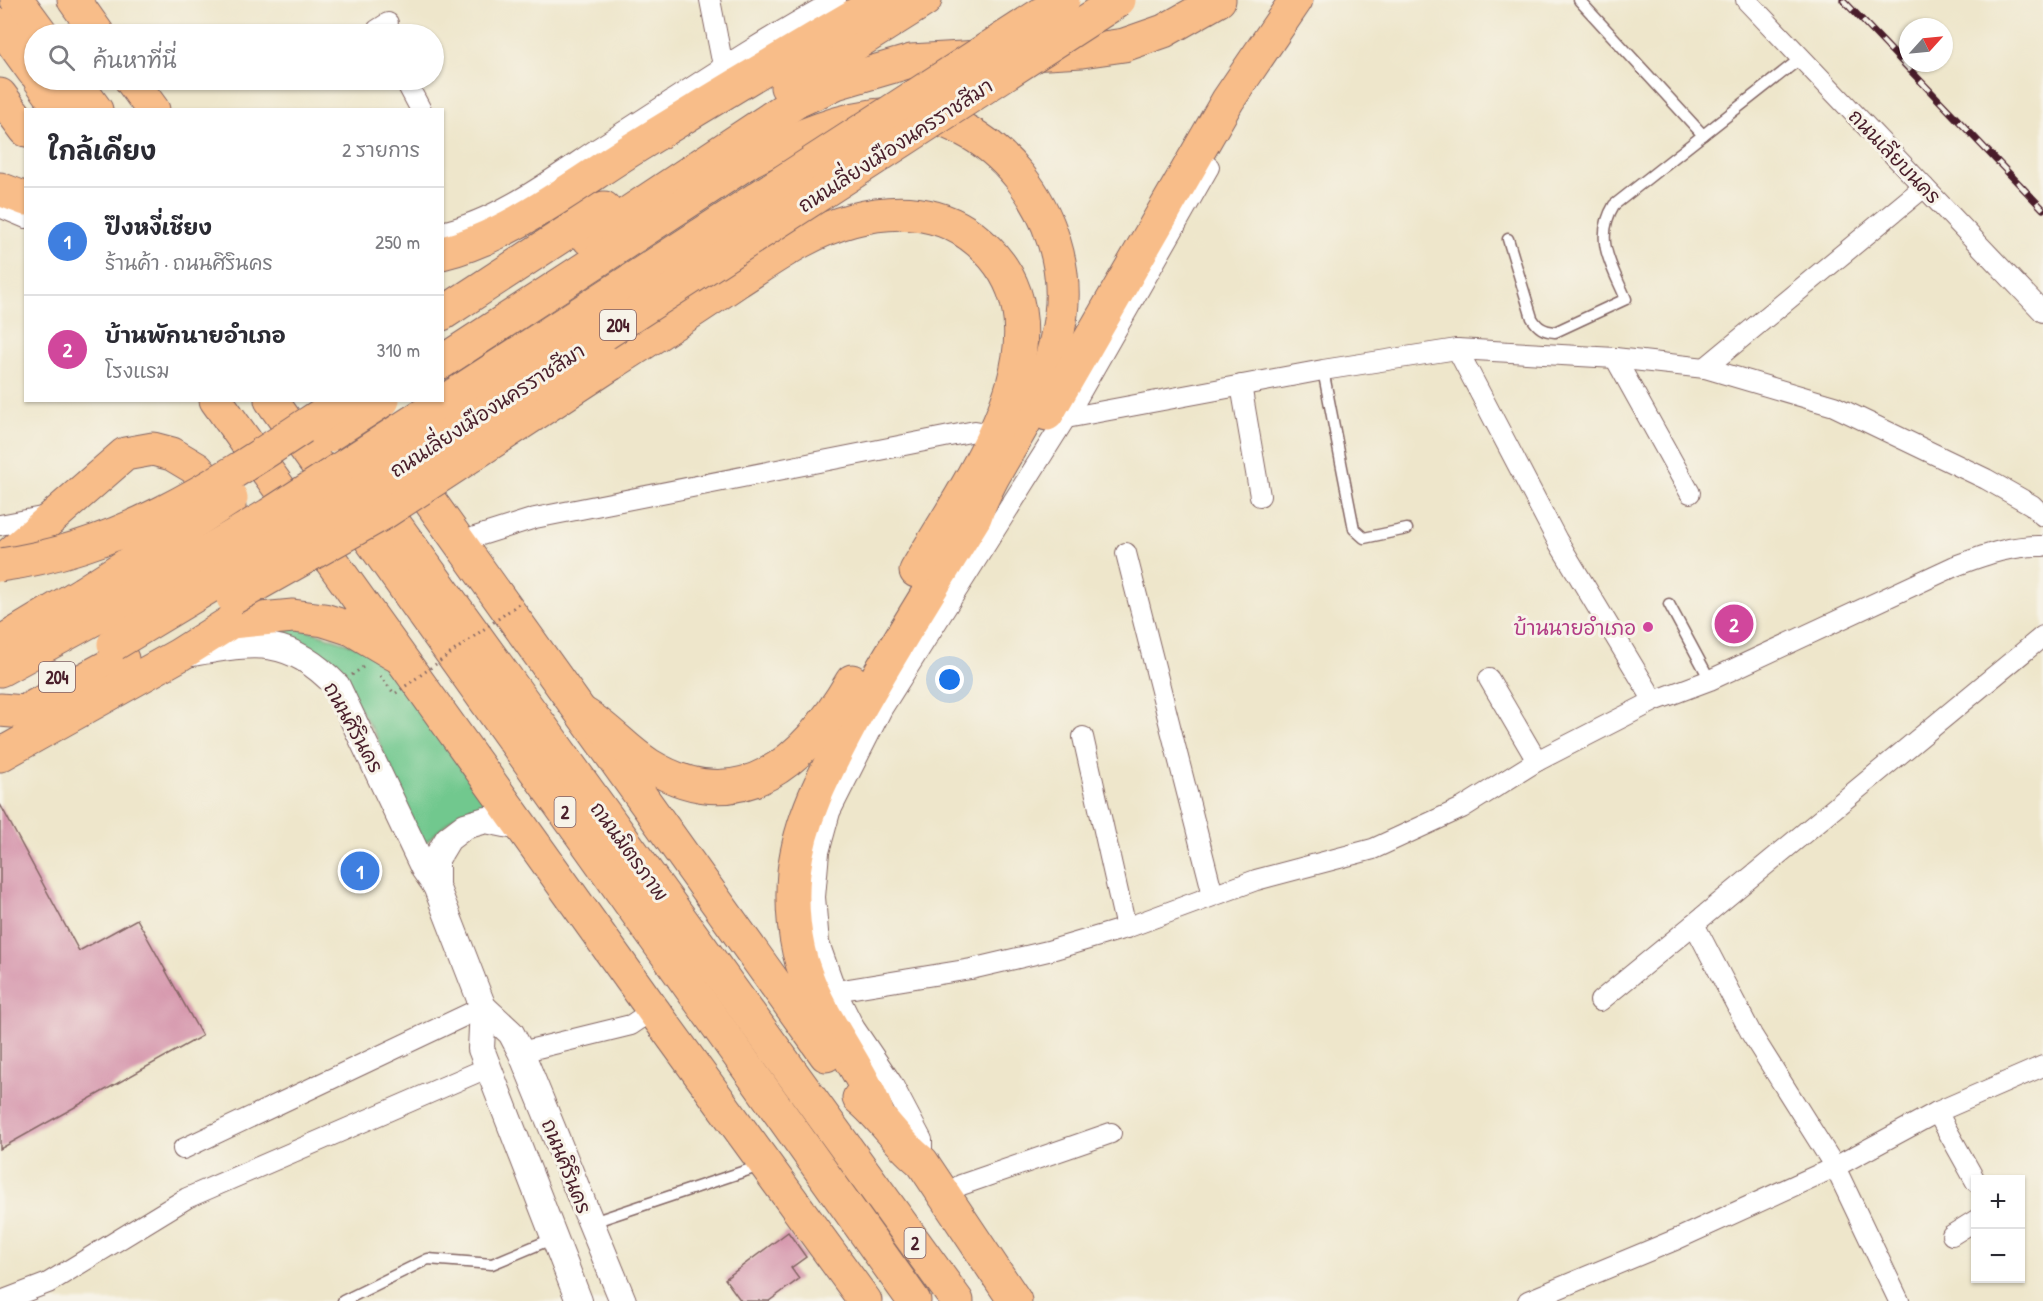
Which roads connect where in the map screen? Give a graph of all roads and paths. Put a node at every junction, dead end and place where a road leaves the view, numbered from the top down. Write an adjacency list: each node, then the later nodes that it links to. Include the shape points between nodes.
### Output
1 (17, 0): 13 (highway)
2 (710, 0): 17 (street, via 721,56)
3 (836, 0): 17 (street)
4 (881, 0): 34 (highway, via 751,74 491,235)
5 (925, 0): 37 (highway, via 874,31)
6 (1063, 0): 45 (highway, ถนนเลี่ยงเมืองนครราชสีมา / 204, bridge)
7 (1119, 0): 71 (highway, ถนนเลี่ยงเมืองนครราชสีมา / 204, bridge, via 285,541)
8 (1219, 0): 37 (highway, via 1164,31 1124,45 910,61 836,83 797,101)
9 (1296, 0): 60 (highway, via 1228,100 991,507)
10 (1315, 0): 54 (street, via 1246,102)
11 (1579, 0): 28 (lane)
12 (1746, 0): 16 (street, ถนนเลียบนคร)
13 (35, 24)
14 (0, 25): 15 (highway)
15 (24, 58)
16 (1801, 58): 28 (lane); 29 (street, ถนนเลียบนคร)
17 (727, 65): 34 (street, via 531,192)
18 (47, 90): 23 (highway)
19 (81, 90): 24 (highway)
20 (138, 90): 25 (highway)
21 (410, 90): 26 (street)
22 (0, 95): 27 (highway)
23 (60, 108)
24 (95, 108)
25 (152, 108)
26 (420, 108)
27 (24, 127)
28 (1703, 135): 35 (lane, via 1609,214 1603,237 1605,250 1626,299 1556,332 1547,331 1532,318)
29 (1924, 187): 36 (street, ถนนเลียบนคร); 42 (street)
30 (0, 189): 31 (highway)
31 (24, 198)
32 (0, 207): 33 (street)
33 (24, 217)
34 (444, 233)
35 (1508, 239)
36 (2043, 312)
37 (464, 317): 38 (highway); 40 (highway); 60 (highway, via 795,138 840,122 892,114 925,116 947,124 992,149 1016,173 1038,203 1051,231 1061,274 1061,313 1053,354 1027,418 980,500)
38 (444, 334)
39 (1457, 349): 41 (street); 43 (street); 80 (street, via 1557,540)
40 (444, 358)
41 (1615, 358): 42 (street); 56 (street)
42 (1704, 368): 59 (street, via 1834,406 1986,479 2032,505)
43 (1323, 370): 44 (street); 62 (lane, via 1354,529 1364,538)
44 (1241, 386): 54 (street); 57 (street)
45 (444, 401)
46 (272, 402): 118 (highway, ถนนมิตรภาพ / 2)
47 (305, 402): 63 (highway, via 211,465 141,503 91,524 34,540)
48 (309, 402): 88 (highway, ถนนมิตรภาพ / 2)
49 (341, 402): 67 (highway, bridge, via 222,480 148,521 99,543 39,560)
50 (358, 402): 64 (highway)
51 (381, 402): 71 (highway, bridge)
52 (443, 402): 71 (highway, ถนนเลี่ยงเมืองนครราชสีมา / 204, bridge)
53 (222, 405): 75 (highway)
54 (1062, 417): 93 (street, via 882,709 830,813 819,852 815,897 819,943)
55 (979, 430): 64 (street, via 535,518 475,537)
56 (1690, 493)
57 (1260, 496)
58 (56, 514): 61 (street); 67 (highway); 70 (highway, via 125,454 153,449 172,454 197,469 224,501 251,550 253,573)
59 (2043, 516)
60 (975, 517): 100 (highway, via 874,683 819,785 794,872 794,925 806,974 828,1024 868,1089)
61 (0, 525)
62 (1407, 529)
63 (0, 544)
64 (463, 545): 82 (highway)
65 (2043, 546): 78 (street, via 1994,551 1955,566)
66 (1126, 553): 90 (street)
67 (0, 564)
68 (520, 603): 75 (path, bridge, via 395,694)
69 (1669, 604): 78 (lane)
70 (231, 622): 74 (highway); 75 (highway, via 293,616 324,620 352,629)
71 (105, 628): 73 (highway); 76 (highway, ถนนเลี่ยงเมืองนครราชสีมา / 204); 81 (highway, ถนนเลี่ยงเมืองนครราชสีมา / 204); 82 (highway, bridge, via 382,514 810,237 849,220 884,213 914,213 942,219 968,232 1007,275 1019,311 1021,353 1011,394 995,434 841,700 817,734 795,757 768,776 737,786 709,787 679,781 646,763)
72 (2043, 636): 91 (street)
73 (0, 643)
74 (180, 655): 79 (street, ถนนศิรินคร, via 248,644 289,649 317,666); 84 (highway)
75 (384, 656): 79 (path); 87 (highway)
76 (0, 670)
77 (1489, 679): 86 (street)
78 (1710, 680): 80 (street)
79 (337, 686): 89 (street, ถนนศิรินคร, via 424,869)
80 (1654, 701): 86 (street)
81 (0, 711)
82 (584, 714): 85 (highway)
83 (1083, 737): 92 (street)
84 (0, 755)
85 (617, 760): 88 (highway); 100 (highway, via 855,1095)
86 (1537, 760): 90 (street, via 1462,808 1373,849)
87 (524, 828): 89 (street, ถนนศิรินคร, via 486,820 465,826 448,839 436,860); 96 (highway)
88 (627, 848): 119 (highway, ถนนมิตรภาพ / 2)
89 (436, 886): 95 (street, ถนนศิรินคร)
90 (1213, 895): 92 (street)
91 (1694, 924): 94 (street); 106 (street, via 1752,1035)
92 (1126, 928): 93 (street, via 971,969)
93 (836, 991): 104 (street, via 922,1140)
94 (1600, 1000)
95 (483, 1007): 97 (street, ถนนศิรินคร, via 511,1033); 99 (street, ถนนศิรินคร, via 480,1049); 103 (street)
96 (653, 1010): 97 (street, via 631,1024); 105 (highway)
97 (521, 1052): 109 (street, ถนนศิรินคร)
98 (2043, 1066): 101 (street)
99 (487, 1068): 112 (street, ถนนศิรินคร); 113 (street, via 187,1198 48,1283)
100 (877, 1112): 104 (highway, via 905,1149)
101 (1937, 1112): 106 (street); 107 (street)
102 (1111, 1133): 108 (street, via 961,1185)
103 (183, 1149)
104 (922, 1162): 108 (highway)
105 (766, 1164): 109 (lane); 117 (highway)
106 (1836, 1167): 121 (street, via 1676,1240); 122 (street)
107 (1972, 1175)
108 (945, 1196): 120 (highway)
109 (590, 1223): 116 (street, ถนนศิรินคร)
110 (1971, 1223): 111 (street)
111 (1952, 1235)
112 (554, 1238): 114 (lane, via 492,1264 428,1259); 115 (street, ถนนศิรินคร)
113 (1, 1301)
114 (343, 1301)
115 (579, 1301)
116 (622, 1301)
117 (866, 1301)
118 (914, 1301)
119 (957, 1301)
120 (1015, 1301)
121 (1528, 1301)
122 (1899, 1301)

